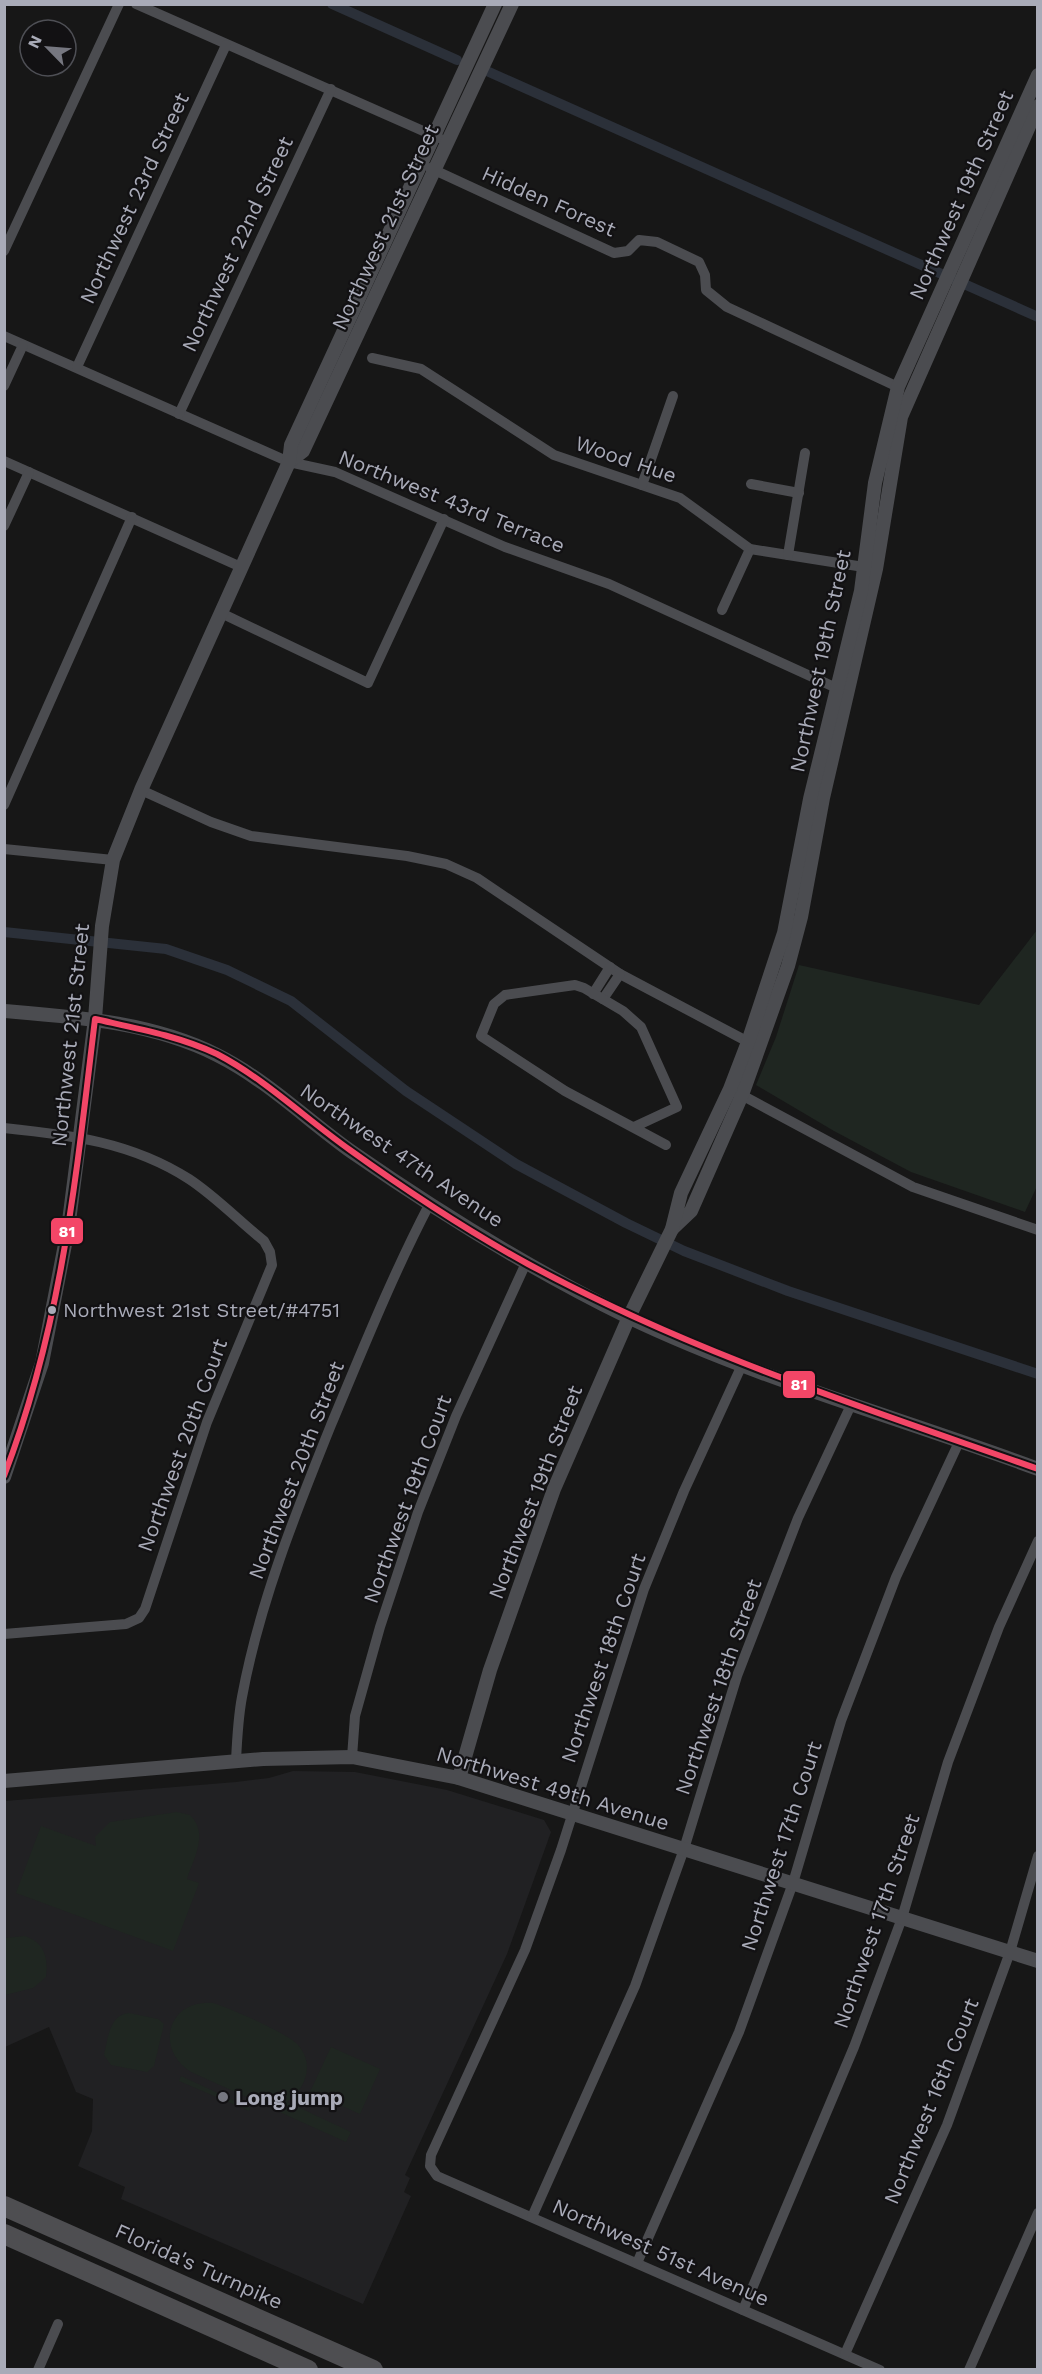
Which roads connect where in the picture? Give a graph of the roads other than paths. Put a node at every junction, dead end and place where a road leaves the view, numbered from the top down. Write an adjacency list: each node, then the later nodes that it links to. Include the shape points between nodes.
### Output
1 (119, 4): 13 (street)
2 (136, 4): 5 (street)
3 (495, 4): 9 (street, Northwest 21st Street)
4 (512, 4): 10 (street, Northwest 21st Street)
5 (226, 45): 7 (street); 19 (street, Northwest 23rd Street)
6 (1038, 75): 14 (street, Northwest 19th Street)
7 (331, 89): 9 (street); 23 (street, Northwest 22nd Street)
8 (1038, 106): 14 (street, Northwest 19th Street)
9 (434, 136): 10 (street); 11 (street, Northwest 21st Street)
10 (448, 142): 12 (street, Northwest 21st Street)
11 (421, 164): 12 (street, Hidden Forest); 26 (street, Northwest 21st Street, via 291,445)
12 (434, 171): 21 (street, Hidden Forest, via 614,253 628,251 639,240 657,242 699,261 706,290 727,307); 26 (street, Northwest 21st Street, via 303,451)
13 (4, 251)
14 (961, 261): 15 (street, Northwest 19th Street)
15 (944, 300): 21 (street, Northwest 19th Street); 37 (street, Northwest 19th Street, via 901,417)
16 (4, 336): 17 (street, Northwest 43rd Terrace)
17 (23, 345): 19 (street, Northwest 43rd Terrace); 20 (street)
18 (372, 358): 29 (street, Wood Hue, via 421,369 540,448)
19 (77, 367): 23 (street, Northwest 43rd Terrace)
20 (4, 386)
21 (898, 387): 37 (street, Northwest 19th Street, via 875,483)
22 (673, 396): 29 (street)
23 (179, 414): 26 (street, Northwest 43rd Terrace)
24 (805, 453): 30 (street)
25 (4, 461): 27 (street)
26 (289, 462): 32 (street, Northwest 43rd Terrace, via 335,472); 36 (street, Northwest 21st Street)
27 (29, 472): 31 (street); 33 (street)
28 (751, 484): 30 (street)
29 (642, 485): 34 (street, Wood Hue, via 680,498)
30 (799, 493): 35 (street)
31 (132, 517): 36 (street); 42 (street)
32 (444, 519): 39 (street, via 369,683); 40 (street, Northwest 43rd Terrace, via 505,547 609,584)
33 (4, 526)
34 (750, 549): 35 (street, Wood Hue); 38 (street)
35 (788, 555): 37 (street, Wood Hue)
36 (241, 567): 39 (street, Northwest 21st Street)
37 (870, 568): 40 (street, Northwest 19th Street)
38 (722, 610)
39 (221, 613): 41 (street, Northwest 21st Street)
40 (844, 691): 50 (street, Northwest 19th Street, via 810,799 790,935)
41 (141, 790): 44 (street, Northwest 21st Street); 45 (street, via 251,836 446,864 477,878)
42 (4, 805)
43 (4, 849): 44 (street)
44 (112, 860): 49 (street, Northwest 21st Street)
45 (610, 967): 46 (street); 47 (street)
46 (620, 974): 47 (street); 50 (street)
47 (598, 996): 52 (street, via 641,1027 676,1107); 52 (street, via 575,985 506,995 494,1004 481,1036 565,1091)
48 (4, 1011): 49 (street, Northwest 47th Avenue)
49 (95, 1019): 54 (street, Northwest 21st Street); 56 (street, Northwest 47th Avenue, via 156,1033 216,1054 256,1078 349,1150)
50 (754, 1044): 51 (street, Northwest 19th Street)
51 (736, 1092): 57 (street, via 913,1187); 59 (street, Northwest 19th Street, via 681,1193 672,1229)
52 (634, 1127): 55 (street)
53 (4, 1128): 54 (street)
54 (81, 1136): 64 (street, Northwest 21st Street, via 42,1363); 66 (street, Northwest 20th Court, via 149,1157 190,1180 264,1241 272,1264 207,1422 139,1618 126,1624)
55 (666, 1145)
56 (429, 1205): 58 (street, Northwest 47th Avenue); 68 (street, Northwest 20th Street, via 371,1328 287,1544 248,1670 241,1700)
57 (1038, 1230)
58 (526, 1263): 59 (street, Northwest 47th Avenue); 67 (street, Northwest 19th Court, via 456,1416 418,1512 355,1716)
59 (629, 1317): 60 (street, Northwest 47th Avenue); 69 (street, Northwest 19th Street, via 554,1489 525,1567)
60 (742, 1365): 61 (street, Northwest 47th Avenue); 71 (street, Northwest 18th Court, via 684,1491 645,1589)
61 (851, 1405): 62 (street, Northwest 47th Avenue); 72 (street, Northwest 18th Street, via 798,1518 737,1676)
62 (960, 1440): 63 (street, Northwest 47th Avenue); 74 (street, Northwest 17th Court, via 896,1577 842,1721)
63 (1038, 1469)
64 (4, 1477)
65 (1038, 1541): 75 (street, Northwest 17th Street, via 999,1627 948,1762)
66 (4, 1634)
67 (352, 1757): 68 (street, Northwest 49th Avenue); 69 (street, Northwest 49th Avenue)
68 (236, 1761): 70 (street, Northwest 49th Avenue)
69 (459, 1778): 71 (street, Northwest 49th Avenue)
70 (4, 1781)
71 (572, 1814): 72 (street, Northwest 49th Avenue); 78 (street, Northwest 18th Court, via 525,1950 431,2155)
72 (684, 1849): 74 (street, Northwest 49th Avenue); 81 (street, Northwest 18th Street, via 635,1986)
73 (1038, 1856): 76 (street, Northwest 16th Court)
74 (793, 1883): 75 (street, Northwest 49th Avenue); 83 (street, Northwest 17th Court, via 739,2032)
75 (902, 1918): 76 (street, Northwest 49th Avenue); 84 (street, Northwest 17th Street, via 854,2046)
76 (1010, 1952): 77 (street, Northwest 49th Avenue); 86 (street, Northwest 16th Court, via 947,2125)
77 (1038, 1961)
78 (430, 2166): 81 (street, Northwest 51st Avenue, via 437,2176)
79 (4, 2206): 89 (highway, Florida's Turnpike)
80 (1038, 2213): 91 (street)
81 (532, 2217): 83 (street, Northwest 51st Avenue)
82 (4, 2234): 88 (highway)
83 (637, 2263): 84 (street, Northwest 51st Avenue)
84 (743, 2310): 86 (street, Northwest 51st Avenue)
85 (58, 2324): 87 (street)
86 (845, 2354): 90 (street, Northwest 51st Avenue)
87 (38, 2370)
88 (308, 2370)
89 (373, 2370)
90 (880, 2370)
91 (969, 2370)

